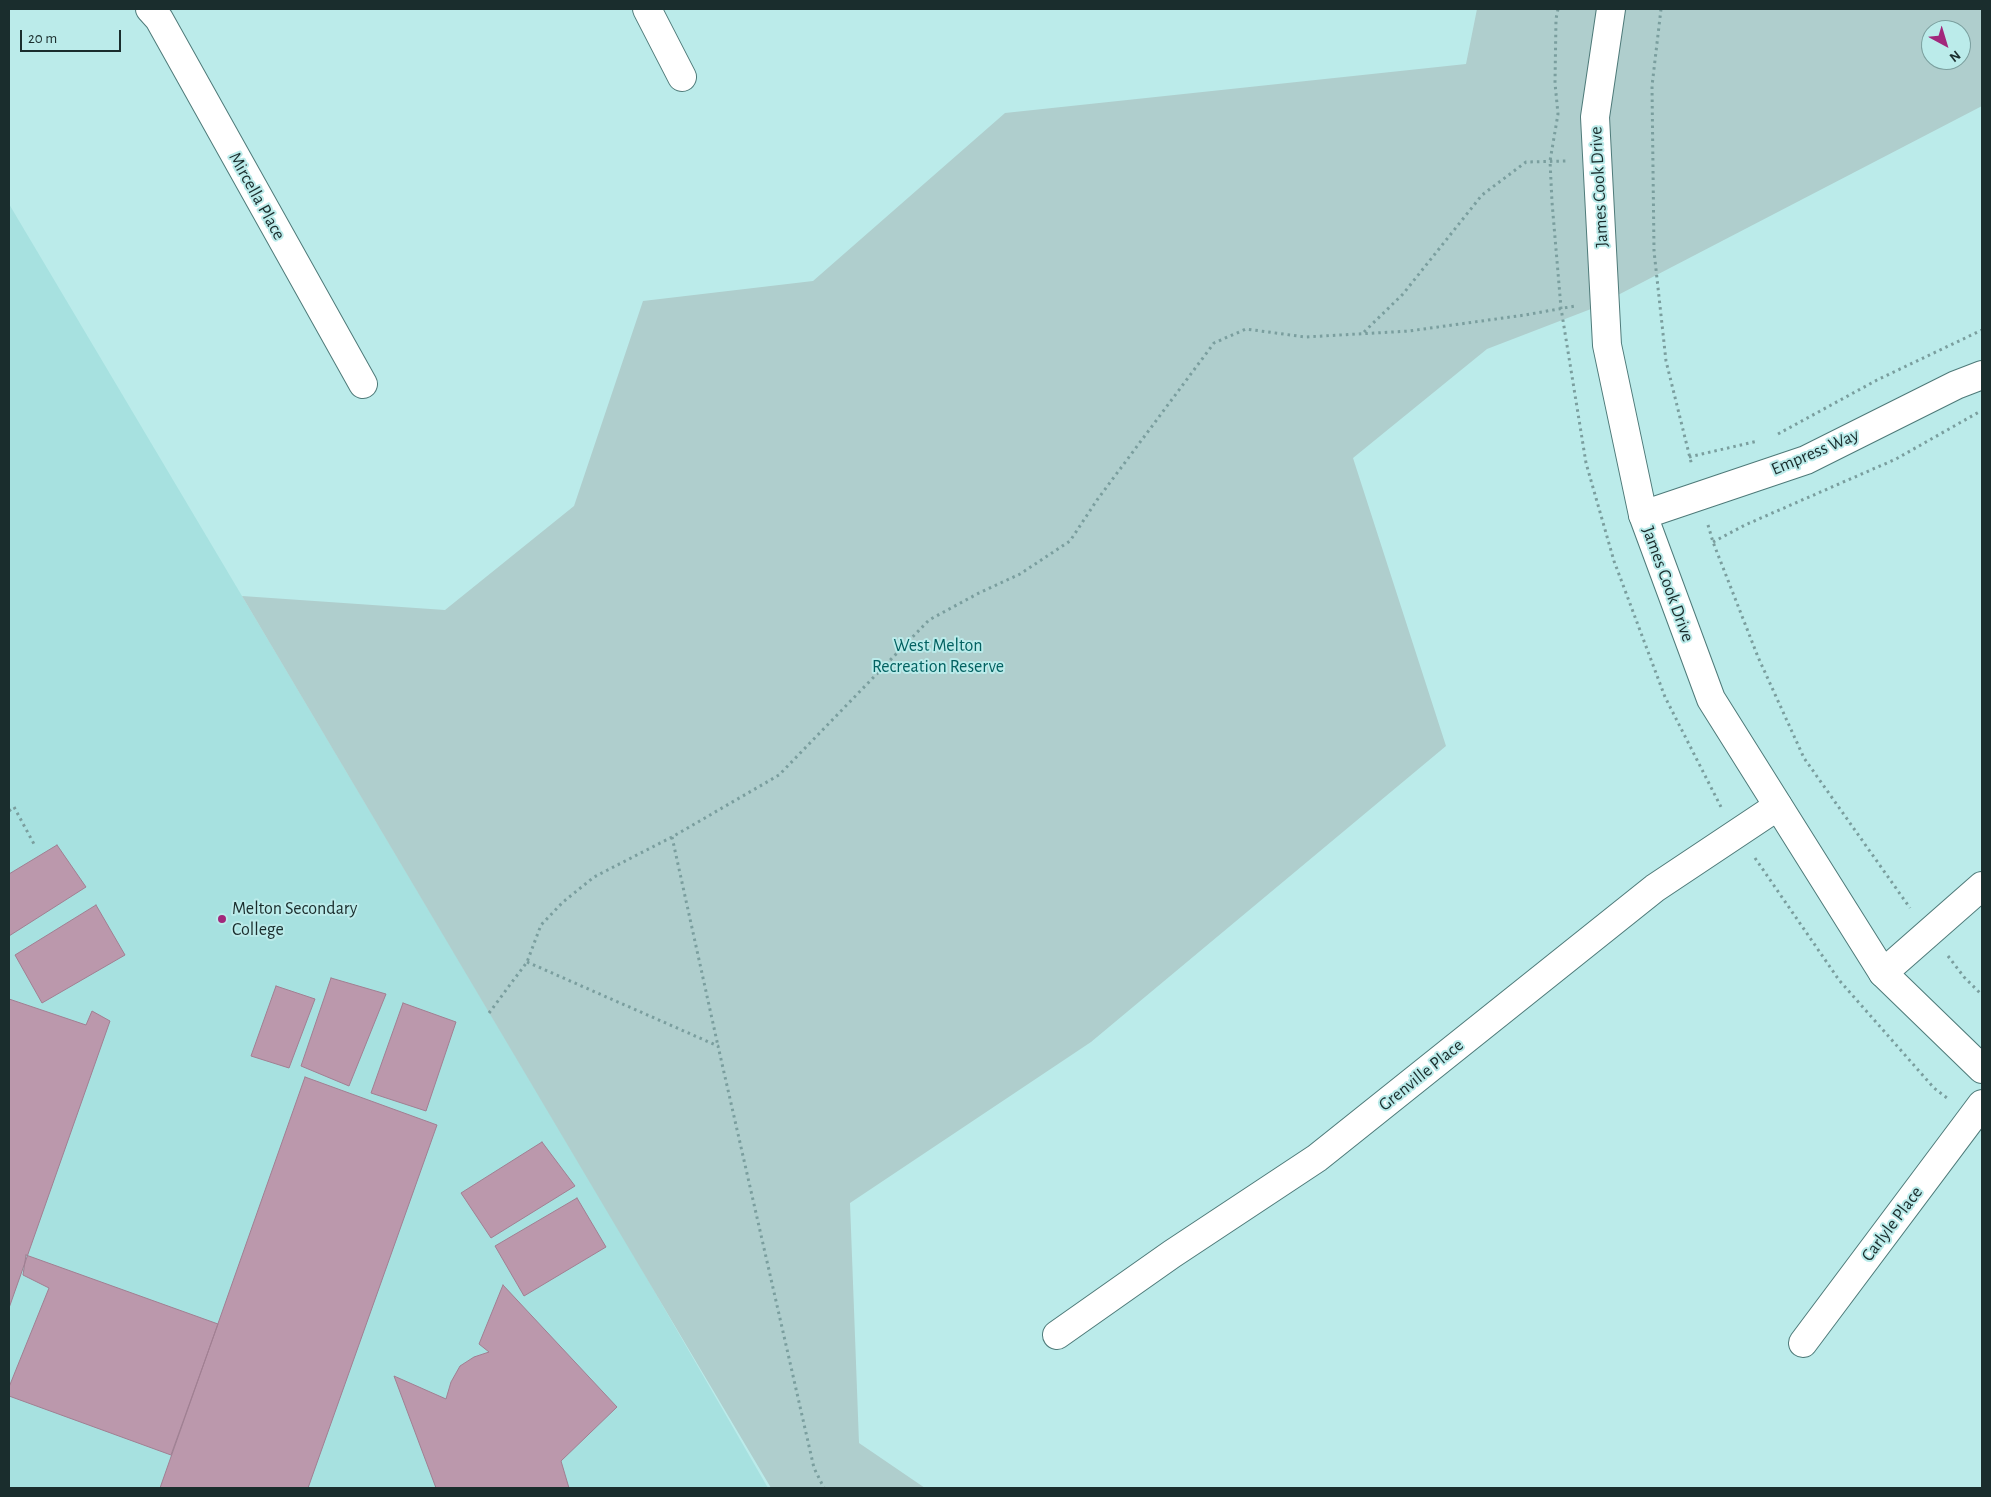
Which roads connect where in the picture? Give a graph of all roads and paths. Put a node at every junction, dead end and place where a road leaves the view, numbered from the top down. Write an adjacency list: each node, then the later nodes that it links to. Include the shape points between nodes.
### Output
1 (150, 9): 11 (street, Mircella Place, via 159,18)
2 (647, 9): 5 (street)
3 (1611, 9): 6 (street, James Cook Drive, via 1596,117)
4 (1661, 9): 15 (path, via 1652,86 1654,251 1666,361)
5 (682, 77)
6 (1598, 160): 7 (street, James Cook Drive); 9 (path, via 1526,162 1482,195 1403,294)
7 (1604, 301): 9 (path, via 1428,328); 17 (street, James Cook Drive, via 1607,345)
8 (1982, 330): 13 (path, via 1877,380)
9 (1364, 332): 21 (path, via 1305,337 1246,329 1214,343 1070,541 1020,574 929,620 779,775)
10 (1982, 375): 16 (street, Empress Way, via 1806,460)
11 (363, 384)
12 (1982, 410): 18 (path, via 1896,459)
13 (1773, 437)
14 (1764, 439): 15 (path)
15 (1689, 457): 16 (path)
16 (1700, 496): 17 (street, Empress Way); 18 (path)
17 (1643, 515): 19 (street, James Cook Drive, via 1711,699)
18 (1713, 542): 24 (path, via 1758,657 1804,758)
19 (1778, 806): 26 (street, James Cook Drive); 32 (street, Grenville Place, via 1654,888 1317,1158)
20 (9, 811): 22 (path, via 14,807)
21 (672, 837): 25 (path, via 594,878 563,902 541,925); 29 (path)
22 (34, 844)
23 (1982, 886): 24 (street)
24 (1929, 933): 26 (street); 27 (path)
25 (527, 962): 28 (path); 29 (path)
26 (1883, 973): 30 (street, James Cook Drive)
27 (1982, 995)
28 (489, 1013)
29 (718, 1046): 34 (path, via 814,1468)
30 (1982, 1069)
31 (1982, 1104): 33 (street, Carlyle Place)
32 (1057, 1335)
33 (1803, 1343)
34 (824, 1488)

